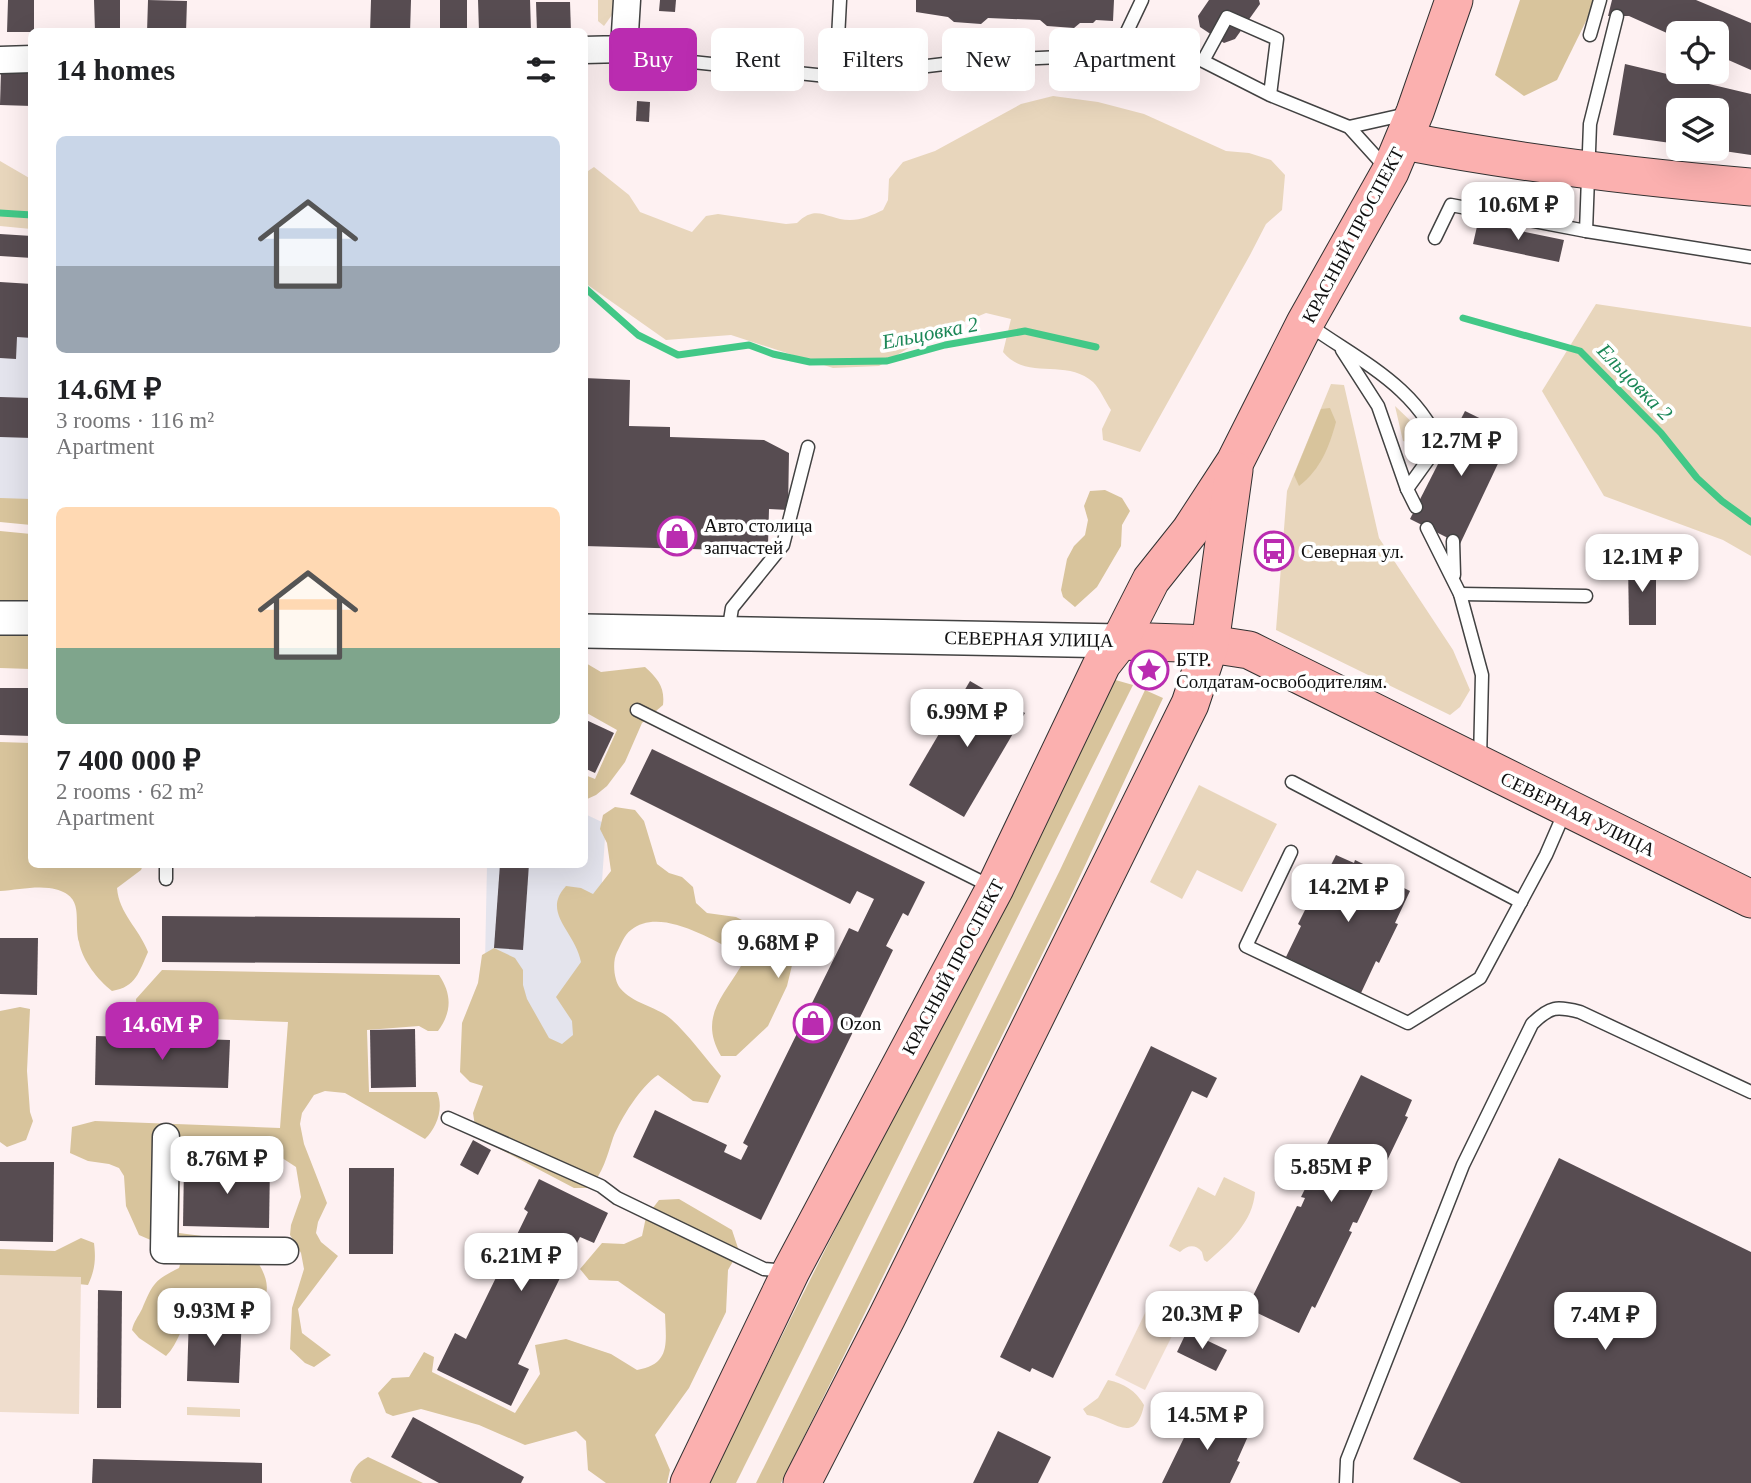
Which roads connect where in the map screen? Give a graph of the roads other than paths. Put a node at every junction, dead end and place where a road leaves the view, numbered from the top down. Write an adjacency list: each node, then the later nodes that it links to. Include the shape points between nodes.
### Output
1 (628, 0): 6 (street)
2 (840, 0): 7 (lane)
3 (1142, 0): 14 (lane, via 1123,40 1084,56)
4 (1454, 0): 18 (main road, КРАСНЫЙ ПРОСПЕКТ)
5 (1607, 6): 8 (lane); 19 (lane)
6 (626, 28)
7 (839, 28)
8 (1590, 35)
9 (609, 49): 10 (street)
10 (588, 50)
11 (28, 59): 12 (street)
12 (0, 60)
13 (697, 62): 15 (lane)
14 (928, 66)
15 (818, 75)
16 (1270, 95): 16 (lane, via 1277,39 1227,18 1203,61); 17 (lane)
17 (1349, 127): 18 (lane); 18 (lane)
18 (1403, 142): 19 (main road); 24 (main road, КРАСНЫЙ ПРОСПЕКТ)
19 (1587, 170): 20 (main road); 21 (lane)
20 (1751, 187)
21 (1586, 231): 22 (lane, via 1451,205); 23 (lane)
22 (1435, 237)
23 (1751, 257)
24 (1305, 323): 25 (lane); 27 (main road, КРАСНЫЙ ПРОСПЕКТ)
25 (1340, 347): 28 (lane, via 1378,406); 28 (lane, via 1382,373 1419,407 1441,449)
26 (808, 447): 38 (lane, via 783,545 732,608)
27 (1235, 462): 39 (main road, КРАСНЫЙ ПРОСПЕКТ, via 1151,580); 40 (main road, КРАСНЫЙ ПРОСПЕКТ)
28 (1407, 489): 29 (lane)
29 (1416, 507)
30 (1427, 528): 32 (lane)
31 (1453, 541): 32 (lane)
32 (1454, 579): 33 (lane)
33 (1460, 594): 34 (lane); 42 (lane, via 1482,675)
34 (1586, 596)
35 (0, 618): 36 (street)
36 (28, 618)
37 (588, 631): 38 (street, СЕВЕРНАЯ УЛИЦА)
38 (728, 633): 39 (street, СЕВЕРНАЯ УЛИЦА)
39 (1120, 640): 40 (main road, СЕВЕРНАЯ УЛИЦА); 48 (main road, КРАСНЫЙ ПРОСПЕКТ, via 1102,664)
40 (1210, 644): 42 (main road, СЕВЕРНАЯ УЛИЦА, via 1249,650); 57 (main road, КРАСНЫЙ ПРОСПЕКТ, via 1190,704)
41 (637, 710): 48 (lane)
42 (1480, 765): 44 (main road, СЕВЕРНАЯ УЛИЦА)
43 (1292, 782): 50 (lane)
44 (1566, 808): 49 (main road, СЕВЕРНАЯ УЛИЦА); 50 (lane)
45 (1291, 852): 50 (lane, via 1246,946 1408,1023 1480,978)
46 (166, 868): 47 (lane)
47 (166, 879)
48 (995, 888): 55 (main road, КРАСНЫЙ ПРОСПЕКТ)
49 (1751, 899)
50 (1521, 901)
51 (1751, 1092): 58 (lane, via 1580,1012 1559,1007 1543,1013 1532,1024 1463,1165 1347,1460)
52 (448, 1118): 55 (lane, via 600,1186 764,1269)
53 (166, 1137): 54 (street, via 164,1251)
54 (285, 1251)
55 (791, 1271): 56 (main road, КРАСНЫЙ ПРОСПЕКТ)
56 (689, 1483)
57 (802, 1483)
58 (1346, 1483)

